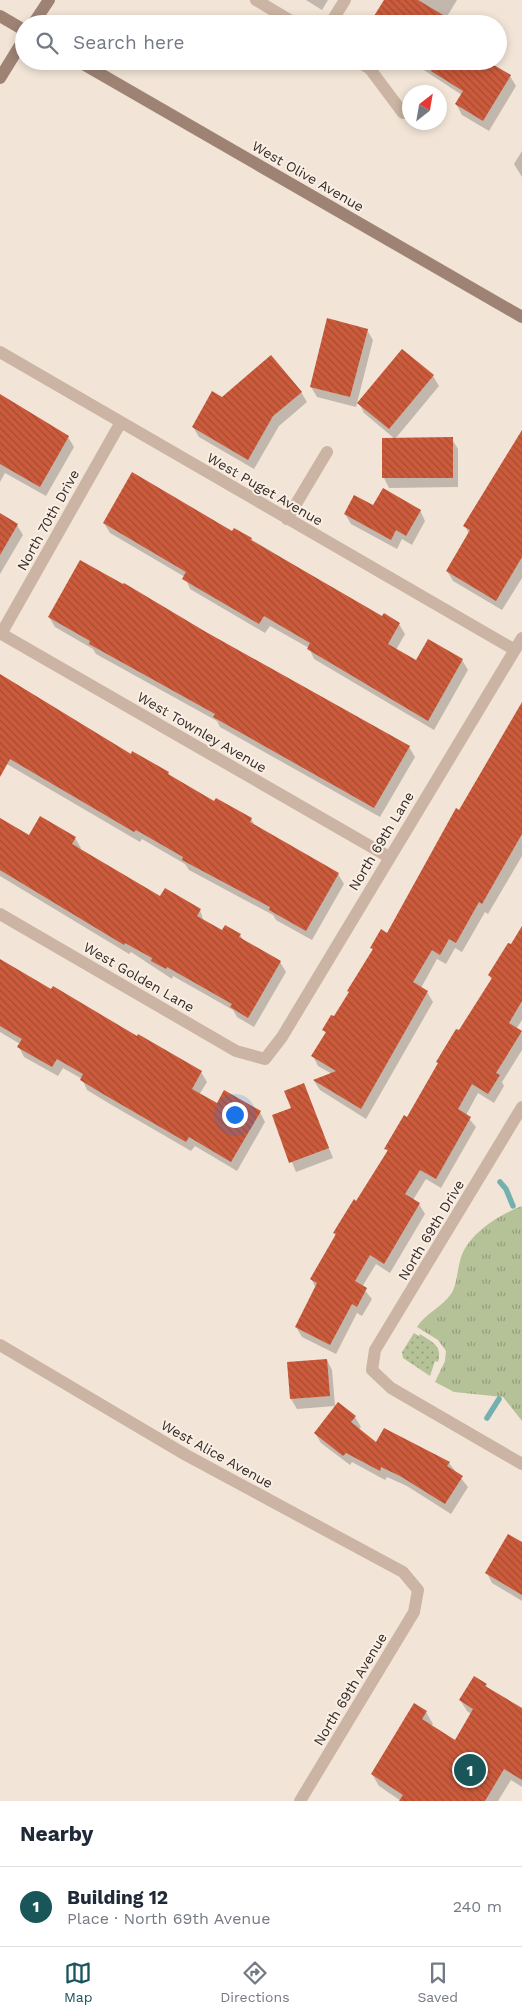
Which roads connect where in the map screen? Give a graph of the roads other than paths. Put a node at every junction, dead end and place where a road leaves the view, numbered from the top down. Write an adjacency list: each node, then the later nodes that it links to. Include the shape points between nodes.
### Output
1 (49, 0): 4 (main road)
2 (256, 0): 5 (street)
3 (345, 0): 6 (street)
4 (40, 15)
5 (281, 15)
6 (336, 15)
7 (0, 16): 8 (main road)
8 (15, 25)
9 (15, 54): 12 (main road)
10 (94, 70): 14 (main road, West Olive Avenue)
11 (371, 70): 13 (street)
12 (0, 78)
13 (402, 112)
14 (522, 317)
15 (0, 352): 16 (street, West Puget Avenue)
16 (121, 422): 18 (street, West Puget Avenue); 19 (street, North 70th Drive)
17 (327, 452): 18 (street)
18 (287, 519): 21 (street, West Puget Avenue)
19 (1, 634): 22 (street, West Townley Avenue)
20 (522, 638): 21 (street, North 69th Lane)
21 (515, 650): 22 (street, North 69th Lane)
22 (389, 857): 24 (street, North 69th Lane, via 282,1037)
23 (0, 914): 24 (street, West Golden Lane, via 236,1052)
24 (265, 1059)
25 (522, 1107): 27 (street, North 69th Drive, via 375,1350 372,1370 390,1388)
26 (0, 1345): 28 (street, West Alice Avenue, via 186,1455 403,1572)
27 (522, 1464)
28 (418, 1590): 29 (street, North 69th Avenue, via 414,1612)
29 (300, 1801)

